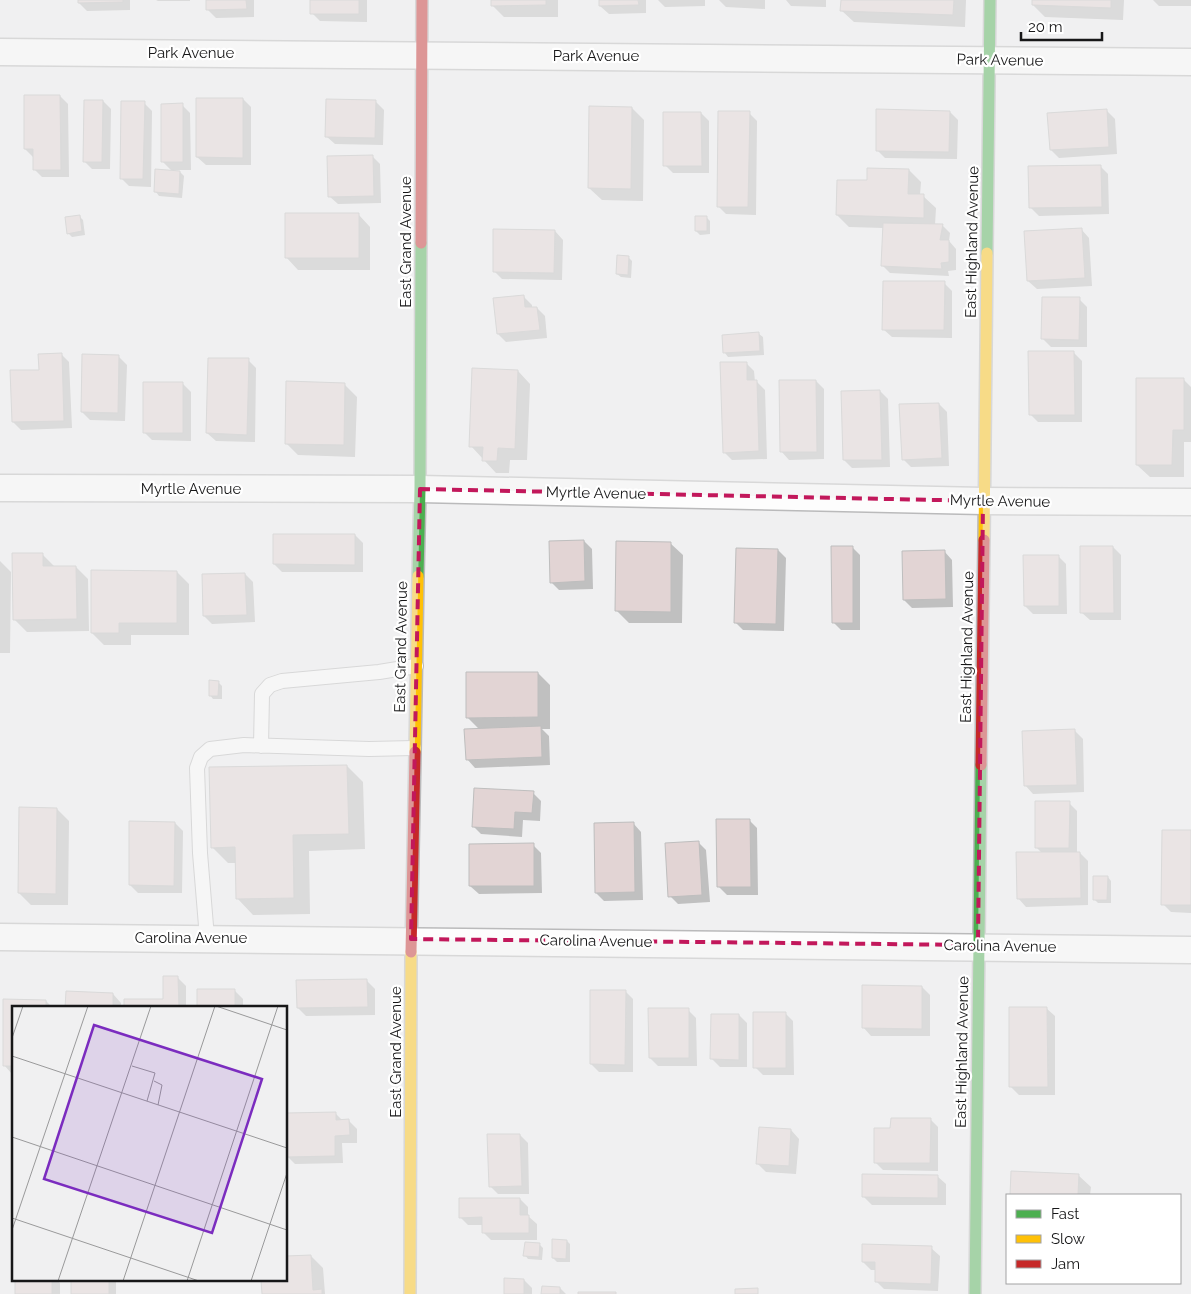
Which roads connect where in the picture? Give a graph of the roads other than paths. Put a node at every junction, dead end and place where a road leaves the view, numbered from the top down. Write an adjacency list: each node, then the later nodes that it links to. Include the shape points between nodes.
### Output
1 (422, 0): 4 (main road, East Grand Avenue)
2 (990, 0): 5 (main road, East Highland Avenue)
3 (0, 52): 4 (street, Park Avenue)
4 (421, 55): 5 (street, Park Avenue); 8 (main road, East Grand Avenue)
5 (989, 60): 6 (street, Park Avenue); 9 (main road, East Highland Avenue)
6 (1191, 62)
7 (0, 488): 8 (street, Myrtle Avenue)
8 (420, 489): 9 (street, Myrtle Avenue); 11 (main road, East Grand Avenue)
9 (984, 501): 10 (street, Myrtle Avenue); 17 (main road, East Highland Avenue)
10 (1191, 502)
11 (416, 666): 12 (lane, via 270,685 262,694); 13 (main road, East Grand Avenue)
12 (261, 746): 13 (lane); 15 (lane, via 210,749 201,757 197,768)
13 (414, 748): 16 (main road, East Grand Avenue)
14 (0, 937): 15 (street, Carolina Avenue)
15 (207, 938): 16 (street, Carolina Avenue)
16 (411, 939): 17 (street, Carolina Avenue); 19 (main road, East Grand Avenue)
17 (978, 945): 18 (street, Carolina Avenue); 20 (main road, East Highland Avenue)
18 (1191, 950)
19 (410, 1294)
20 (975, 1294)

